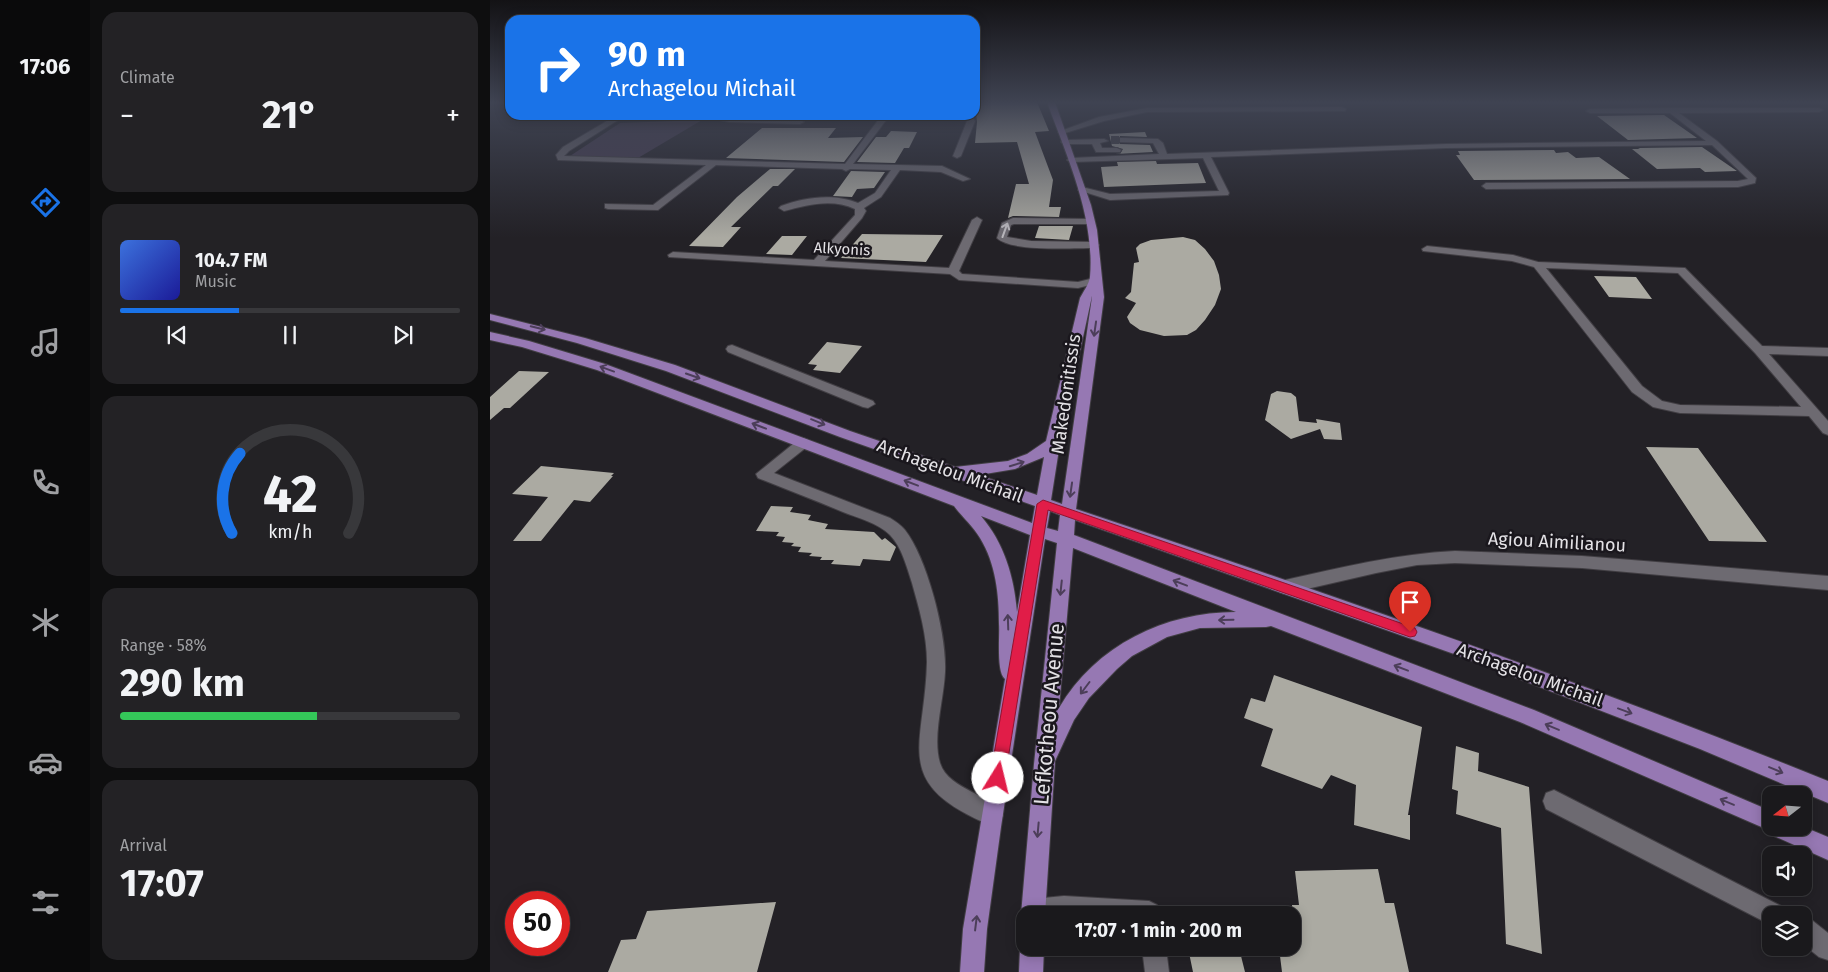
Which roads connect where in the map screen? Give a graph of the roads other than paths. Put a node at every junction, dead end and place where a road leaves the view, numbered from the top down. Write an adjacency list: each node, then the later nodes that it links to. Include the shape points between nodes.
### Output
1 (569, 147): 14 (street, via 560,155 561,158)
2 (862, 147): 15 (street)
3 (961, 147): 12 (street)
4 (1067, 147): 13 (main road, Makedonitissis)
5 (1097, 147): 10 (street)
6 (1160, 147): 9 (street)
7 (1410, 147): 11 (street)
8 (1719, 147): 18 (street, via 1752,181)
9 (1163, 152): 10 (street); 11 (street)
10 (1143, 153): 13 (street)
11 (1206, 155): 20 (street, via 1225,193)
12 (957, 156)
13 (1072, 160): 19 (main road, Makedonitissis)
14 (712, 164): 15 (street); 26 (street, via 656,208)
15 (846, 168): 16 (street)
16 (897, 168): 17 (street, via 949,171); 28 (street, via 878,195)
17 (966, 178)
18 (1486, 186)
19 (1082, 190): 20 (street); 21 (main road, Makedonitissis)
20 (1110, 197): 21 (street)
21 (1086, 204): 30 (main road, Makedonitissis)
22 (1128, 204): 23 (street)
23 (1143, 204)
24 (1165, 204): 25 (street)
25 (1183, 204)
26 (608, 206)
27 (784, 208): 28 (street, via 804,202 847,202)
28 (859, 208): 34 (street, via 859,216)
29 (977, 220): 36 (street)
30 (1090, 221): 31 (main road, Makedonitissis); 31 (street, via 1025,232)
31 (1094, 245): 37 (main road, Makedonitissis)
32 (1428, 249): 35 (street, via 1513,258)
33 (673, 256): 34 (street, Alkyonis)
34 (817, 263): 36 (street, Alkyonis)
35 (1538, 265): 41 (street, via 1682,270); 44 (street, via 1638,389 1658,404 1680,409)
36 (954, 271): 37 (street, Alkyonis, via 959,276 989,279 1078,285)
37 (1094, 281): 47 (main road, Makedonitissis, via 1086,298); 51 (main road, Makedonitissis, one-way to 51, via 1097,310)
38 (490, 317): 48 (main road, Archagelou Michail, one-way to 48, via 624,352)
39 (490, 336): 46 (main road, Archagelou Michail, one-way to 39, via 601,367)
40 (732, 349): 43 (street)
41 (1759, 350): 42 (street); 44 (street)
42 (1828, 352)
43 (868, 404)
44 (1812, 412): 45 (street)
45 (1828, 430)
46 (803, 442): 49 (main road, Archagelou Michail, one-way to 46); 61 (street, via 763,474 881,521 900,536 915,570 935,643 935,685 928,745 933,772 943,786 957,796)
47 (1053, 443): 48 (main road, one-way to 47, via 1015,465 1035,457); 50 (main road, Makedonitissis)
48 (951, 471): 50 (main road, Archagelou Michail)
49 (957, 501): 52 (main road, Archagelou Michail); 57 (main road, one-way to 49, via 1007,603 1001,572 990,539)
50 (1043, 504): 51 (main road, Archagelou Michail); 52 (main road, Lefkotheou Avenue)
51 (1068, 512): 53 (main road, Lefkotheou Avenue); 55 (main road, Archagelou Michail)
52 (1040, 532): 53 (main road, Archagelou Michail); 57 (main road, Lefkotheou Avenue)
53 (1066, 540): 56 (main road, Archagelou Michail, one-way to 53); 58 (main road, Lefkotheou Avenue, one-way to 58)
54 (1828, 583): 55 (street, Agiou Aimilianou, via 1582,562 1454,557 1376,566)
55 (1285, 587): 59 (main road, Archagelou Michail, one-way to 59, via 1722,747)
56 (1275, 620): 58 (main road, one-way to 58, via 1223,619 1176,626 1128,648 1089,682 1069,710); 62 (main road, Archagelou Michail, one-way to 56, via 1527,716)
57 (1009, 706): 61 (main road, Lefkotheou Avenue)
58 (1044, 764): 65 (main road, Lefkotheou Avenue, one-way to 65)
59 (1828, 792)
60 (1554, 801): 66 (street)
61 (992, 814): 71 (main road, Lefkotheou Avenue, one-way to 61, via 975,928)
62 (1762, 818)
63 (1800, 836): 64 (main road)
64 (1828, 849)
65 (1034, 906)
66 (1762, 908)
67 (1812, 936): 68 (street)
68 (1828, 948)
69 (1032, 956): 72 (main road)
70 (1155, 956): 73 (street)
71 (972, 972)
72 (1031, 972)
73 (1157, 972)

